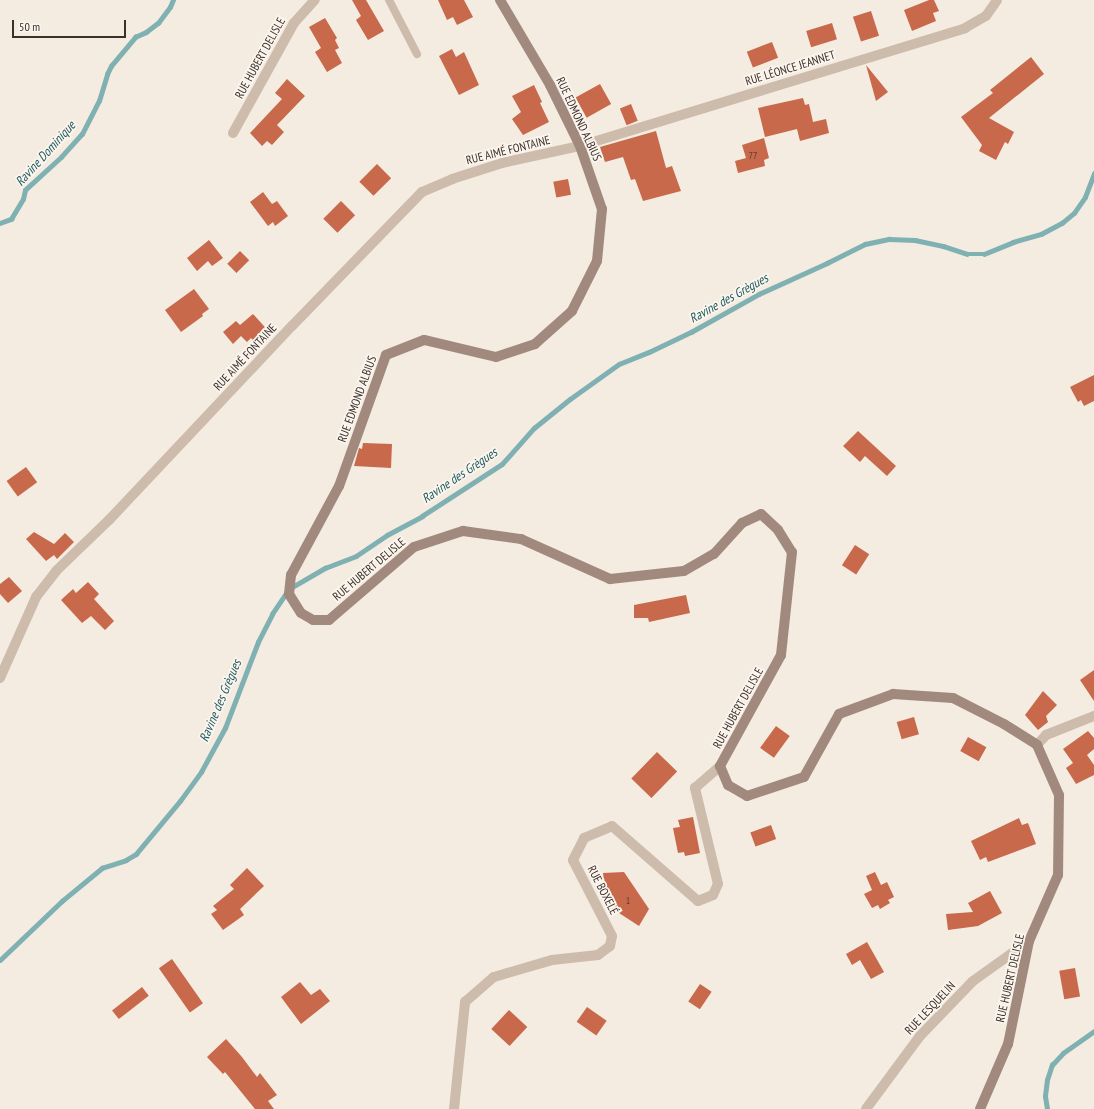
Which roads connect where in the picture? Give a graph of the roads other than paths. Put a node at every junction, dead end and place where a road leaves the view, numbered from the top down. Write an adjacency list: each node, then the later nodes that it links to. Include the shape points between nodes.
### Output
1 (315, 0): 6 (street, RUE HUBERT DELISLE, via 294,23)
2 (389, 0): 5 (lane)
3 (500, 0): 7 (main road, RUE EDMOND ALBIUS, via 550,85)
4 (997, 0): 7 (street, RUE LÉONCE JEANNET, via 986,16 965,28)
5 (417, 54)
6 (233, 133)
7 (580, 146): 8 (main road, RUE EDMOND ALBIUS, via 602,210 597,261 572,311 535,344 496,357 424,340 386,355 339,486 291,575 289,594 301,612 313,620); 9 (street, RUE AIMÉ FONTAINE, via 502,163 422,192 109,520 56,571 36,596)
8 (329, 620): 12 (main road, RUE HUBERT DELISLE, via 414,547 464,531 521,539 610,579 684,571 714,554 742,523 761,514 778,530 792,552 781,656)
9 (0, 678)
10 (1094, 716): 11 (street, via 1046,735)
11 (1037, 745): 12 (main road, RUE HUBERT DELISLE, via 1004,724 953,698 893,694 839,714 804,777 747,796 728,785); 13 (main road, RUE HUBERT DELISLE, via 1059,795 1058,875)
12 (720, 766): 14 (street, RUE BOXELÉ, via 694,788 718,884 712,895 698,901 612,826 584,838 573,860 612,936 610,946 598,955 552,960 494,977 465,1002)
13 (1029, 941): 15 (street, RUE LESQUELIN, via 973,981 925,1030); 16 (main road, RUE HUBERT DELISLE, via 1008,1044)
14 (454, 1109)
15 (866, 1109)
16 (980, 1109)

